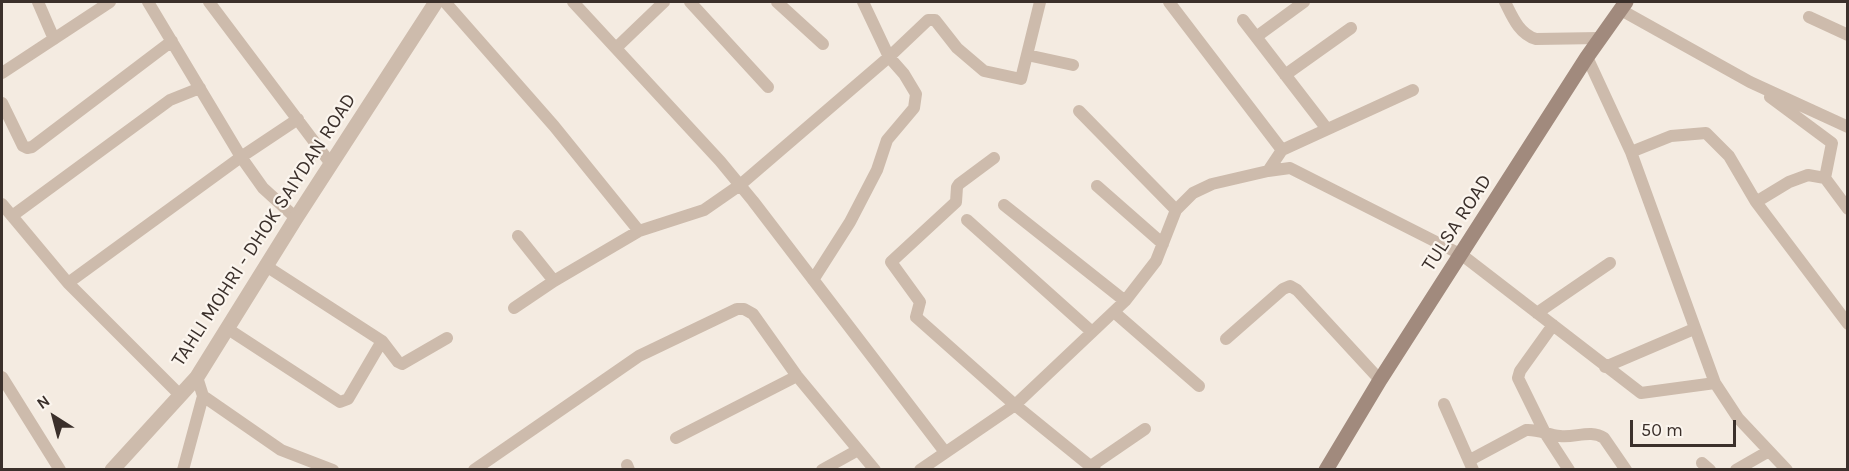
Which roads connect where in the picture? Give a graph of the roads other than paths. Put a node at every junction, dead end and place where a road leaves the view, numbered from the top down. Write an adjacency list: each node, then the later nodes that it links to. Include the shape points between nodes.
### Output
1 (38, 2): 23 (street)
2 (148, 2): 24 (street)
3 (209, 2): 39 (street)
4 (436, 2): 46 (street, TAHLI MOHRI - DHOK SAIYDAN ROAD)
5 (445, 2): 59 (street, via 554,126)
6 (573, 2): 26 (street)
7 (664, 2): 26 (street)
8 (690, 2): 34 (street)
9 (777, 2): 25 (street)
10 (863, 2): 28 (street)
11 (1040, 2): 27 (street)
12 (1169, 2): 42 (street)
13 (1304, 2): 21 (street)
14 (1505, 2): 22 (street, via 1515,22 1530,37)
15 (103, 4): 23 (street)
16 (1623, 6): 22 (main road, TULSA ROAD); 33 (street)
17 (1809, 17): 20 (street)
18 (1243, 20): 21 (street)
19 (1351, 28): 32 (street)
20 (1848, 35)
21 (1256, 37): 32 (street)
22 (1600, 38): 29 (main road, TULSA ROAD)
23 (54, 39): 31 (street)
24 (172, 41): 35 (street); 37 (street, via 32,147 23,146)
25 (823, 44)
26 (616, 48): 49 (street)
27 (1027, 54): 28 (street, via 1021,79 984,71 957,48 935,20 928,20); 30 (street)
28 (889, 57): 49 (street); 65 (street, via 916,94 914,108 887,140 861,201)
29 (1587, 57): 43 (street); 62 (main road, TULSA ROAD)
30 (1073, 65)
31 (2, 73)
32 (1285, 75): 41 (street)
33 (1750, 82): 40 (street); 48 (street, via 1832,143)
34 (768, 87)
35 (200, 88): 44 (street); 56 (street, via 171,100)
36 (1413, 90): 41 (street)
37 (2, 103)
38 (1079, 111): 55 (street)
39 (298, 119): 44 (street); 46 (street)
40 (1848, 127)
41 (1327, 129): 42 (street)
42 (1282, 150): 47 (street)
43 (1631, 152): 51 (street, via 1671,136 1706,133 1729,156); 75 (street)
44 (242, 157): 57 (street, via 263,188); 67 (street)
45 (994, 158): 90 (street, via 959,184 956,202 891,262 920,302 916,317)
46 (331, 164): 57 (street, TAHLI MOHRI - DHOK SAIYDAN ROAD)
47 (1268, 171): 55 (street, via 1212,184 1193,193); 62 (street, via 1290,168)
48 (1825, 178): 51 (street, via 1808,175); 54 (street)
49 (740, 185): 59 (street, via 704,210); 65 (street)
50 (1097, 186): 61 (street)
51 (1756, 202): 72 (street)
52 (2, 204): 56 (street)
53 (1004, 205): 68 (street)
54 (1848, 209)
55 (1176, 210): 61 (street)
56 (12, 216): 67 (street)
57 (296, 218): 64 (street, TAHLI MOHRI - DHOK SAIYDAN ROAD)
58 (968, 220): 76 (street)
59 (639, 231): 66 (street)
60 (518, 236): 66 (street)
61 (1163, 244): 68 (street, via 1156,261)
62 (1462, 255): 71 (street); 84 (main road, TULSA ROAD)
63 (1610, 263): 71 (street)
64 (266, 266): 74 (street, TAHLI MOHRI - DHOK SAIYDAN ROAD); 79 (street)
65 (813, 280): 96 (street)
66 (554, 281): 69 (street)
67 (68, 283): 87 (street)
68 (1125, 301): 70 (street)
69 (514, 308)
70 (1114, 312): 76 (street); 86 (street)
71 (1537, 313): 73 (street)
72 (1848, 324)
73 (1553, 325): 80 (street); 92 (street, via 1518,378)
74 (228, 329): 79 (street, via 340,402 348,399); 83 (street, TAHLI MOHRI - DHOK SAIYDAN ROAD)
75 (1694, 329): 80 (street); 85 (street)
76 (1092, 332): 90 (street)
77 (447, 338): 79 (street, via 402,364)
78 (1226, 339): 84 (street, via 1290,286)
79 (382, 341)
80 (1605, 367): 85 (street, via 1641,393)
81 (797, 376): 93 (street); 94 (street); 103 (street, via 753,314 737,309 639,356)
82 (2, 377): 99 (street)
83 (197, 377): 87 (street, TAHLI MOHRI - DHOK SAIYDAN ROAD); 88 (street)
84 (1380, 380): 107 (main road, TULSA ROAD)
85 (1715, 383): 95 (street, via 1738,418)
86 (1199, 386)
87 (181, 396): 100 (street, TAHLI MOHRI - DHOK SAIYDAN ROAD)
88 (203, 396): 101 (street); 102 (street, via 281,450)
89 (1444, 404): 97 (street)
90 (1015, 405): 96 (street); 98 (street)
91 (1145, 429): 98 (street)
92 (1545, 433): 97 (street, via 1526,430); 108 (street); 109 (street, via 1599,435)
93 (676, 438)
94 (858, 450): 104 (street); 105 (street)
95 (1769, 451): 110 (street); 111 (street)
96 (945, 452): 106 (street)
97 (1471, 465)
98 (1093, 468)
99 (60, 470)
100 (112, 470)
101 (183, 470)
102 (333, 470)
103 (474, 470)
104 (822, 470)
105 (875, 470)
106 (920, 470)
107 (1326, 470)
108 (1569, 470)
109 (1626, 470)
110 (1736, 470)
111 (1787, 470)

